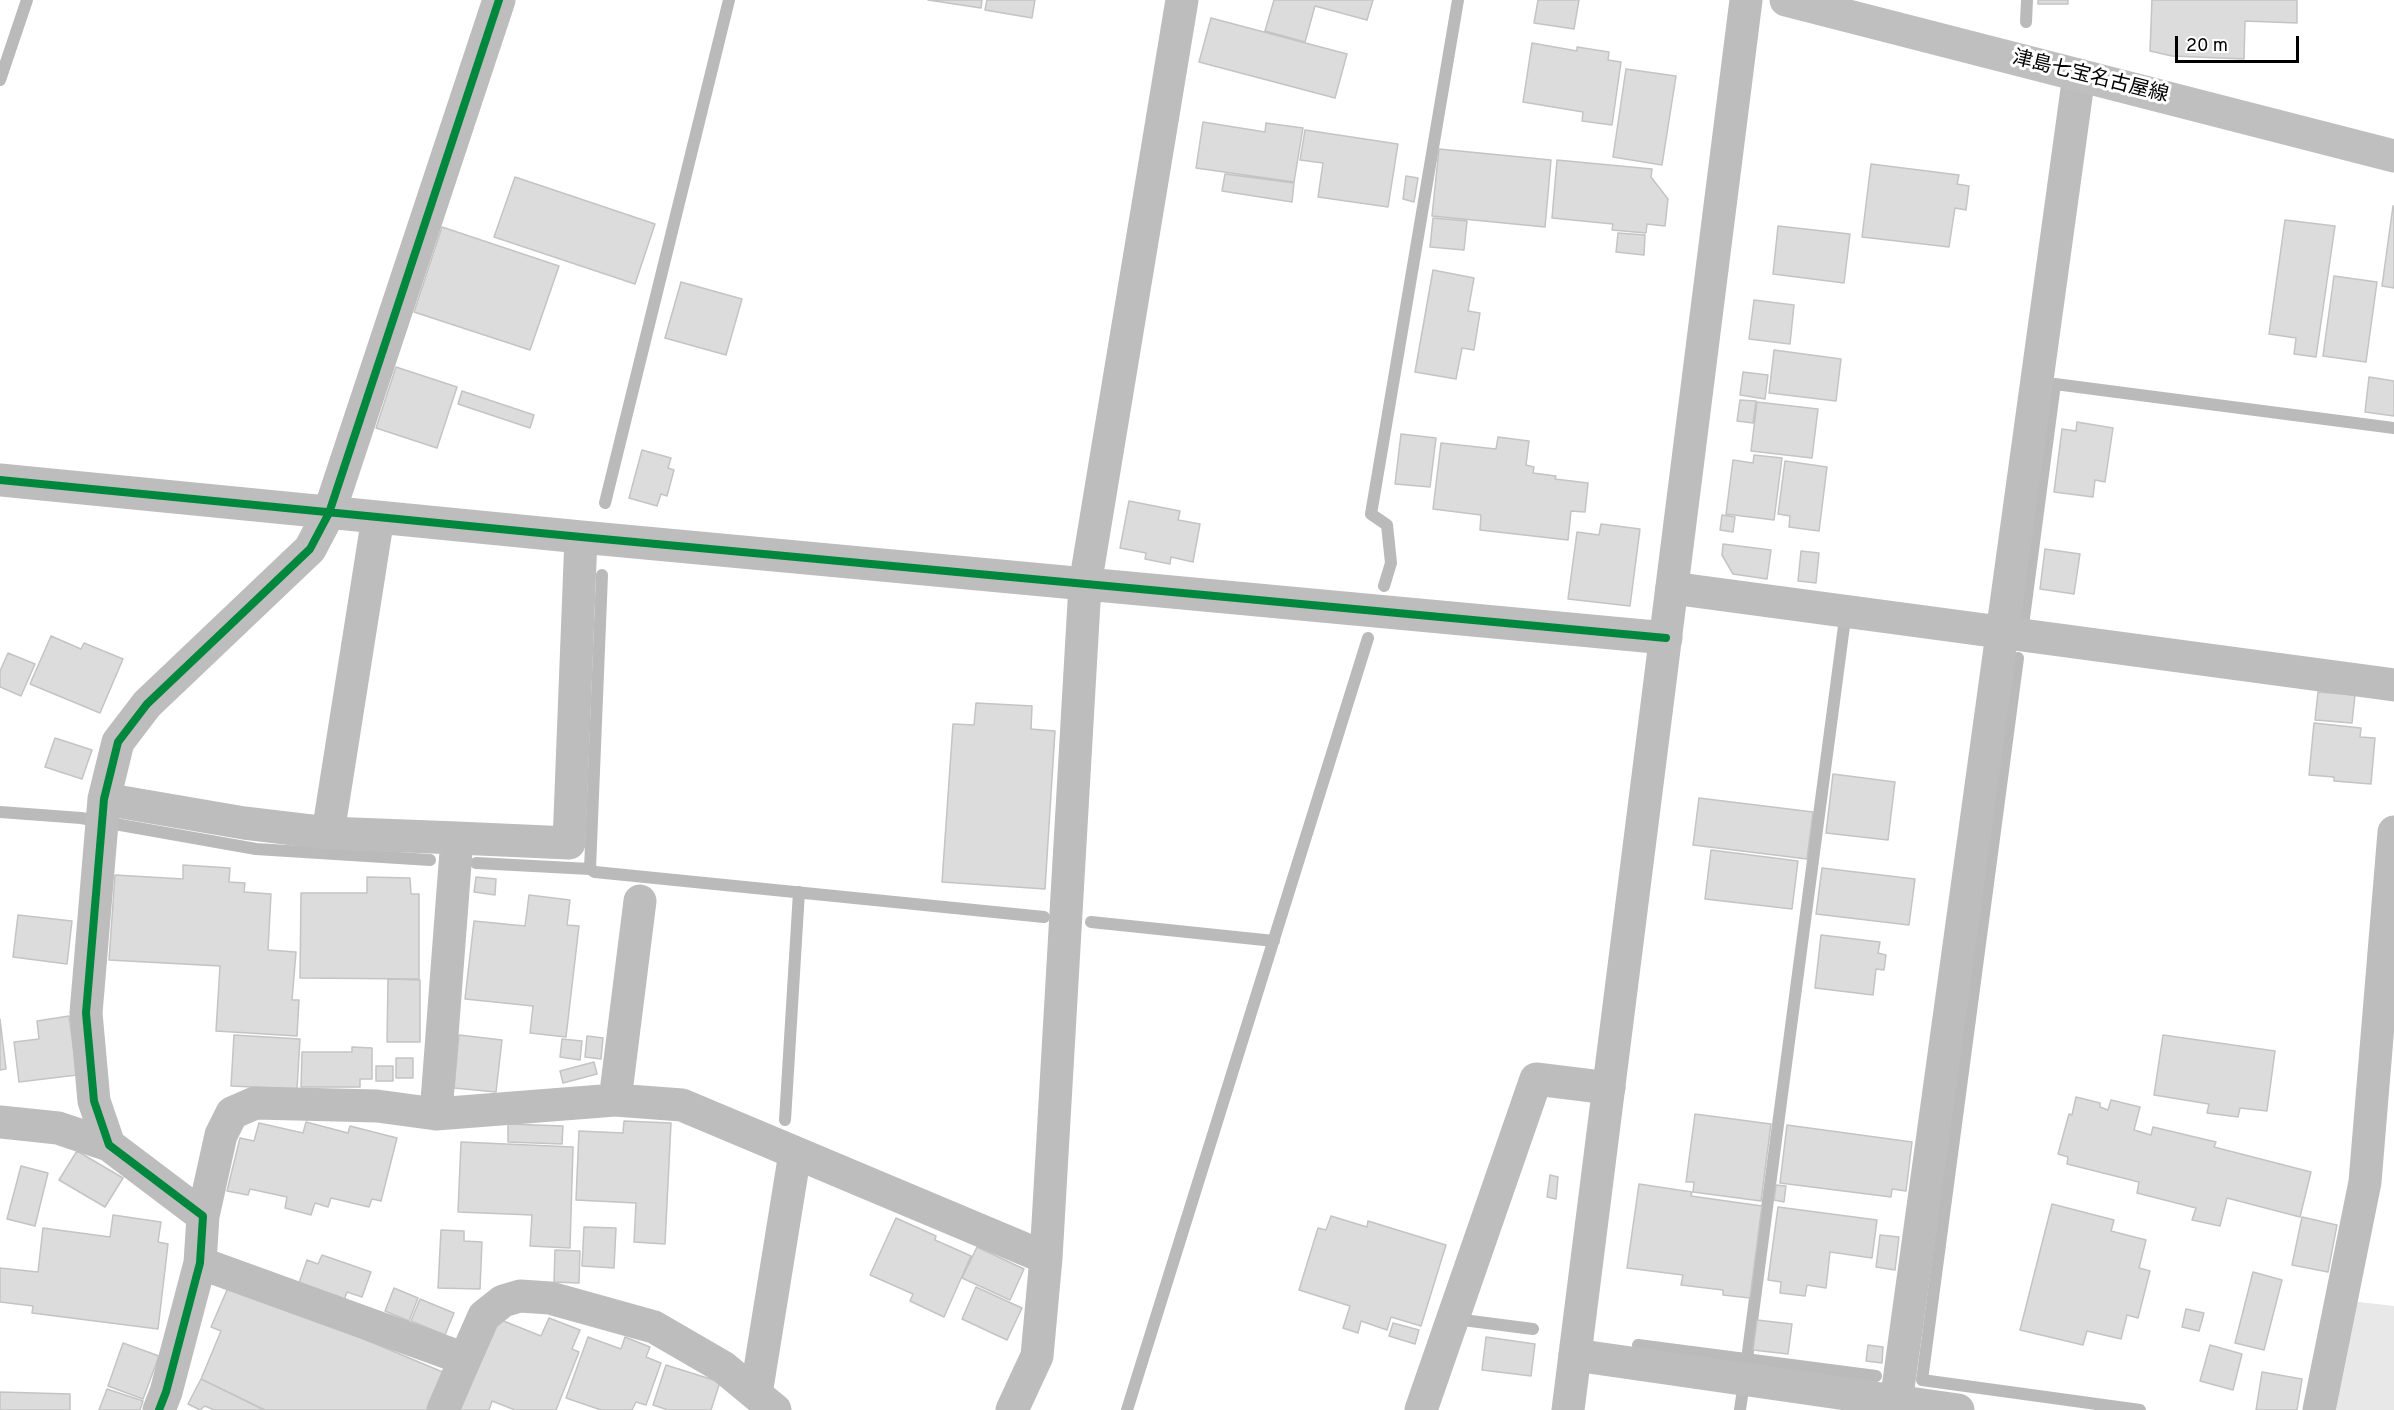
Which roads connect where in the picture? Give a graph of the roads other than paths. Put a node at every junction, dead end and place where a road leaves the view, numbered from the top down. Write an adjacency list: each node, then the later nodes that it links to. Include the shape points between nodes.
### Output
1 (499, 0): 8 (street)
2 (1182, 0): 11 (street)
3 (1746, 0): 12 (street)
4 (1786, 0): 5 (main road, 津島七宝名古屋線)
5 (2079, 75): 6 (main road, 津島七宝名古屋線); 13 (street)
6 (2394, 156)
7 (0, 480): 8 (street)
8 (329, 513): 9 (street); 16 (street, via 310,549 147,704 118,741)
9 (378, 517): 10 (street); 18 (street)
10 (581, 537): 11 (street); 19 (street, via 569,843)
11 (1085, 585): 14 (street); 28 (street)
12 (1672, 588): 13 (street); 14 (street)
13 (2004, 633): 15 (street); 33 (street)
14 (1666, 638): 21 (street)
15 (2394, 685)
16 (102, 817): 18 (street, via 244,823); 25 (street, via 86,1013 94,1101)
17 (2394, 832): 40 (street, via 2365,1182)
18 (328, 833): 19 (street)
19 (457, 838): 23 (street)
20 (640, 901): 22 (street)
21 (1609, 1088): 30 (street); 37 (street, via 1536,1079)
22 (615, 1100): 23 (street); 26 (street, via 682,1105)
23 (436, 1114): 27 (street, via 377,1106 255,1103 232,1113 221,1135)
24 (0, 1122): 25 (street, via 58,1128)
25 (109, 1145): 27 (street)
26 (795, 1153): 28 (street); 32 (street)
27 (203, 1216): 29 (street)
28 (1046, 1257): 36 (street, via 1037,1356)
29 (200, 1263): 31 (street); 34 (street)
30 (1575, 1355): 33 (street); 38 (street)
31 (465, 1359): 32 (street, via 484,1316 503,1301 520,1296 550,1298 654,1327 723,1367); 35 (street)
32 (766, 1402)
33 (1896, 1406): 39 (street)
34 (159, 1410)
35 (443, 1410)
36 (1012, 1410)
37 (1421, 1410)
38 (1568, 1410)
39 (1958, 1410)
40 (2319, 1410)

